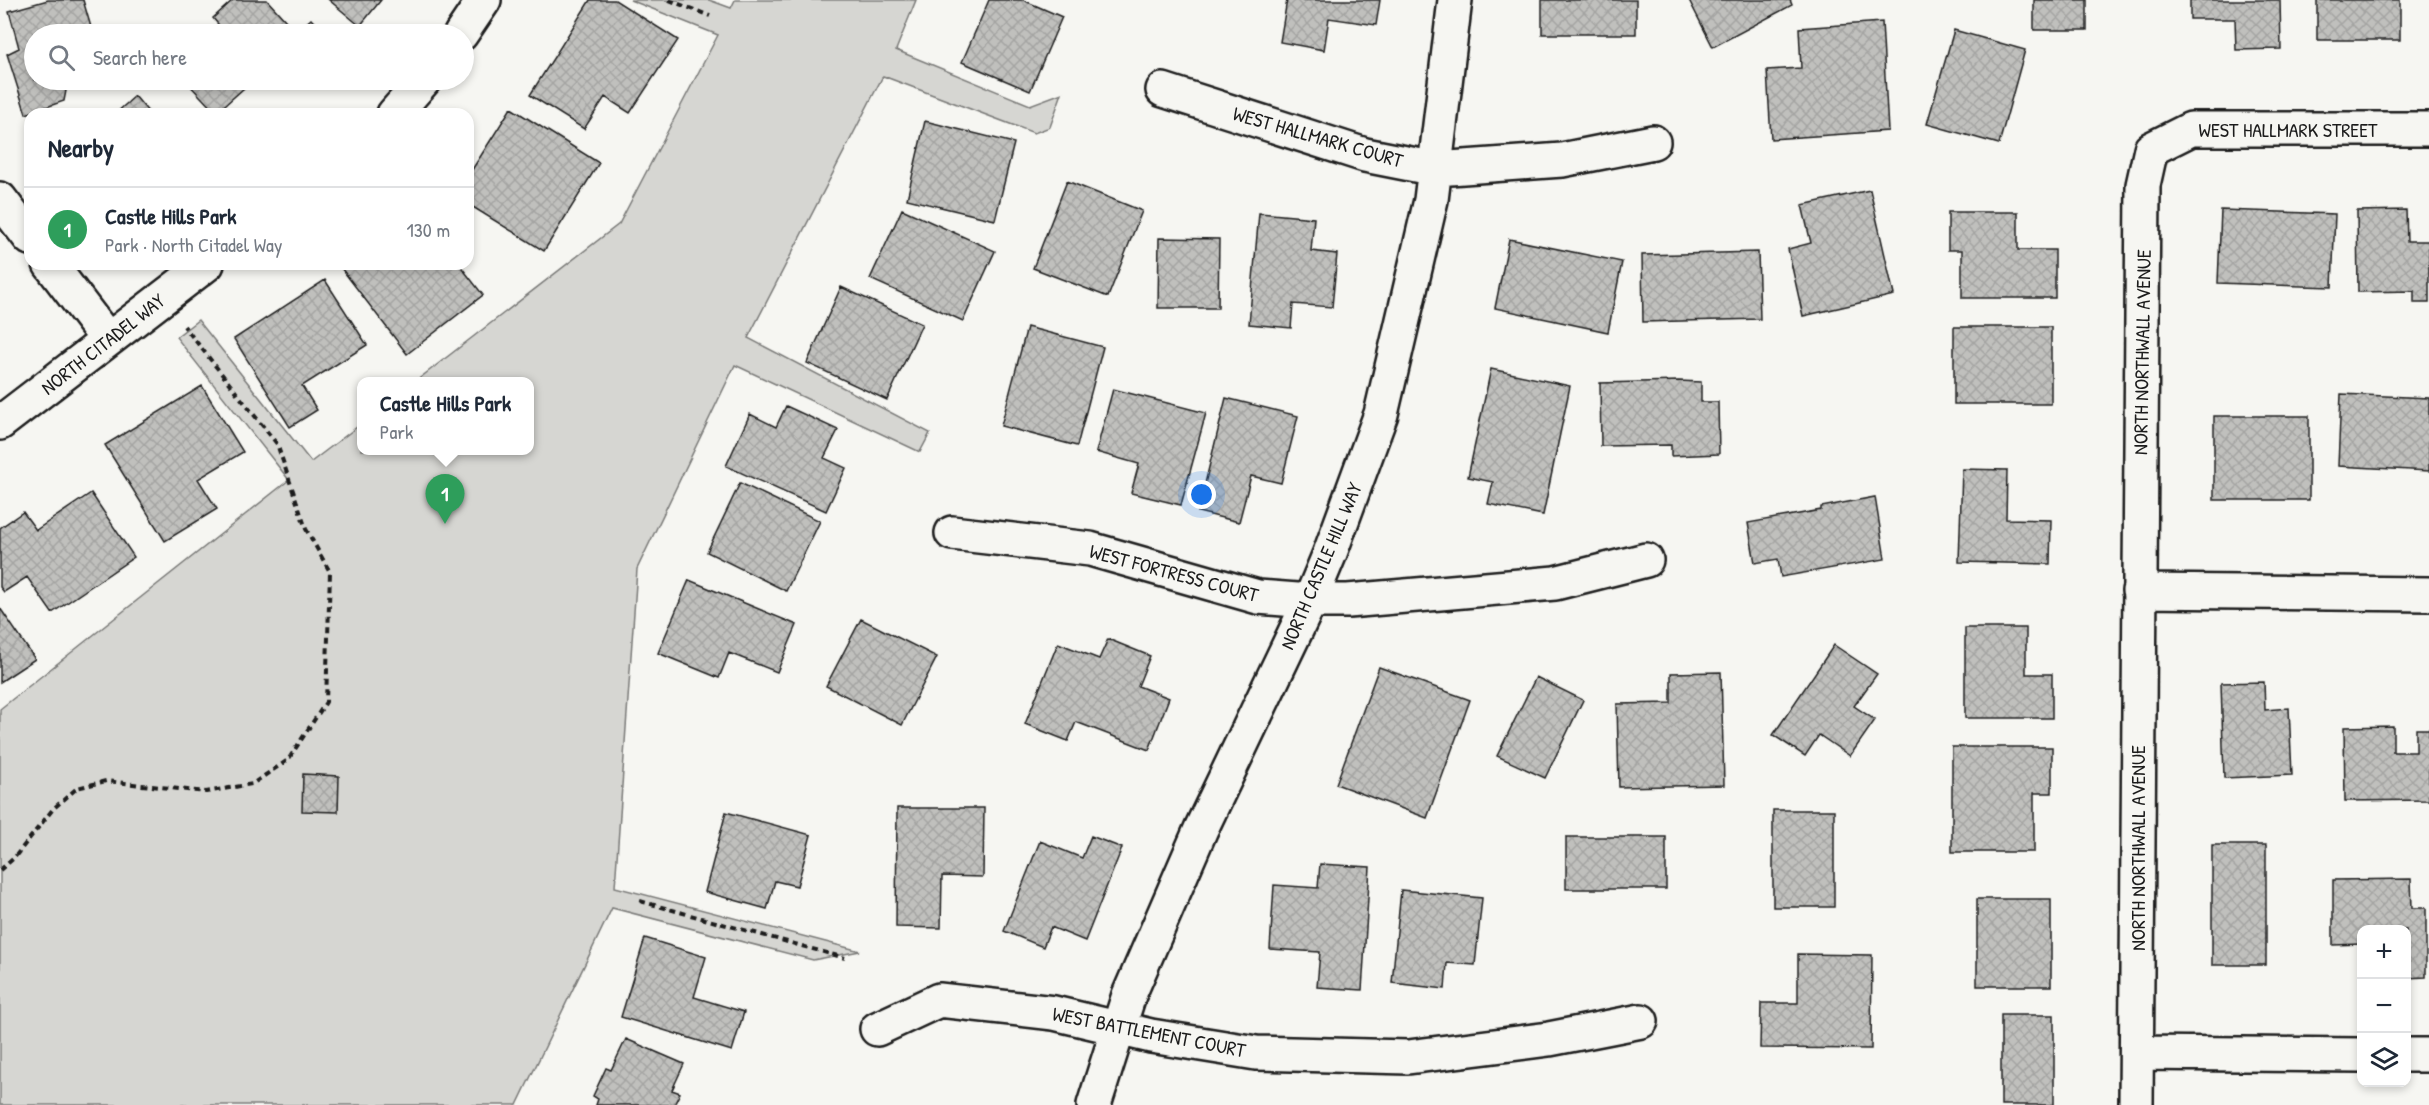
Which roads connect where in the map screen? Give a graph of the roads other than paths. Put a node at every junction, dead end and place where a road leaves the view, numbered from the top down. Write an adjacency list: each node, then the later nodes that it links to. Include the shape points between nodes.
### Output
1 (484, 0): 3 (street)
2 (1455, 0): 10 (street, NORTH CASTLE HILL WAY)
3 (468, 24)
4 (415, 90): 6 (street)
5 (1163, 90): 10 (street, WEST HALLMARK COURT, via 1365,155)
6 (399, 108)
7 (2429, 129): 9 (street, WEST HALLMARK STREET, via 2191,129)
8 (1653, 142): 10 (street, WEST HALLMARK COURT, via 1562,160)
9 (2151, 149): 19 (street, NORTH NORTHWALL AVENUE, via 2143,185)
10 (1436, 169): 21 (street, NORTH CASTLE HILL WAY, via 1381,414)
11 (0, 199): 12 (street)
12 (24, 230)
13 (55, 270): 15 (street)
14 (199, 270): 15 (street, NORTH CITADEL WAY)
15 (108, 340): 16 (street, NORTH CITADEL WAY)
16 (0, 423)
17 (952, 533): 21 (street, WEST FORTRESS COURT, via 1090,549 1258,597)
18 (1646, 560): 21 (street, WEST FORTRESS COURT, via 1555,583)
19 (2139, 591): 20 (street); 25 (street, NORTH NORTHWALL AVENUE)
20 (2429, 594)
21 (1310, 601): 23 (street, NORTH CASTLE HILL WAY, via 1201,829)
22 (1641, 1021): 23 (street, WEST BATTLEMENT COURT, via 1549,1039 1408,1057 1256,1053)
23 (1118, 1028): 24 (street, WEST BATTLEMENT COURT, via 1054,1013 939,1000); 29 (street, NORTH CASTLE HILL WAY)
24 (877, 1029)
25 (2137, 1053): 26 (street); 30 (street, NORTH NORTHWALL AVENUE)
26 (2357, 1054)
27 (2411, 1055): 28 (street)
28 (2429, 1055)
29 (1094, 1105)
30 (2136, 1105)

